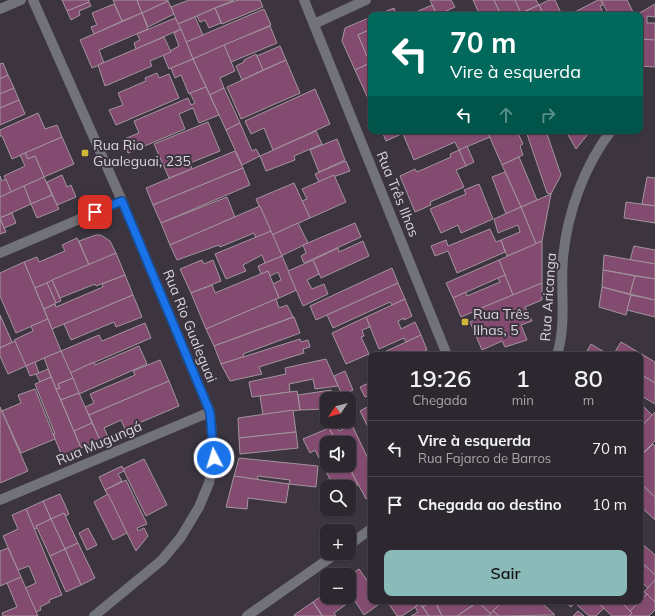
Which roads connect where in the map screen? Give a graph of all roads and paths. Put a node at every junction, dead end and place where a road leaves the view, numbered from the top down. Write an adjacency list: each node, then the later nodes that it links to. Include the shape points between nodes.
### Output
1 (21, 0): 5 (street)
2 (33, 0): 8 (street, Rua Rio Gualeguai)
3 (304, 0): 6 (street, Rua Três Ilhas)
4 (366, 0): 6 (street)
5 (0, 9)
6 (314, 24): 10 (street, Rua Três Ilhas)
7 (609, 134): 11 (street, Rua Aricanga, via 590,163 575,200 563,258 563,335)
8 (122, 201): 9 (street); 12 (street, Rua Rio Gualeguai)
9 (0, 254)
10 (446, 352)
11 (558, 352)
12 (210, 412): 13 (street, Rua Mugungá); 18 (street, Rua Rio Gualeguai, via 214,458 209,483 200,506 181,537 162,560)
13 (0, 500)
14 (368, 531): 15 (street)
15 (356, 540)
16 (327, 560): 17 (street)
17 (251, 615)
18 (94, 616)

